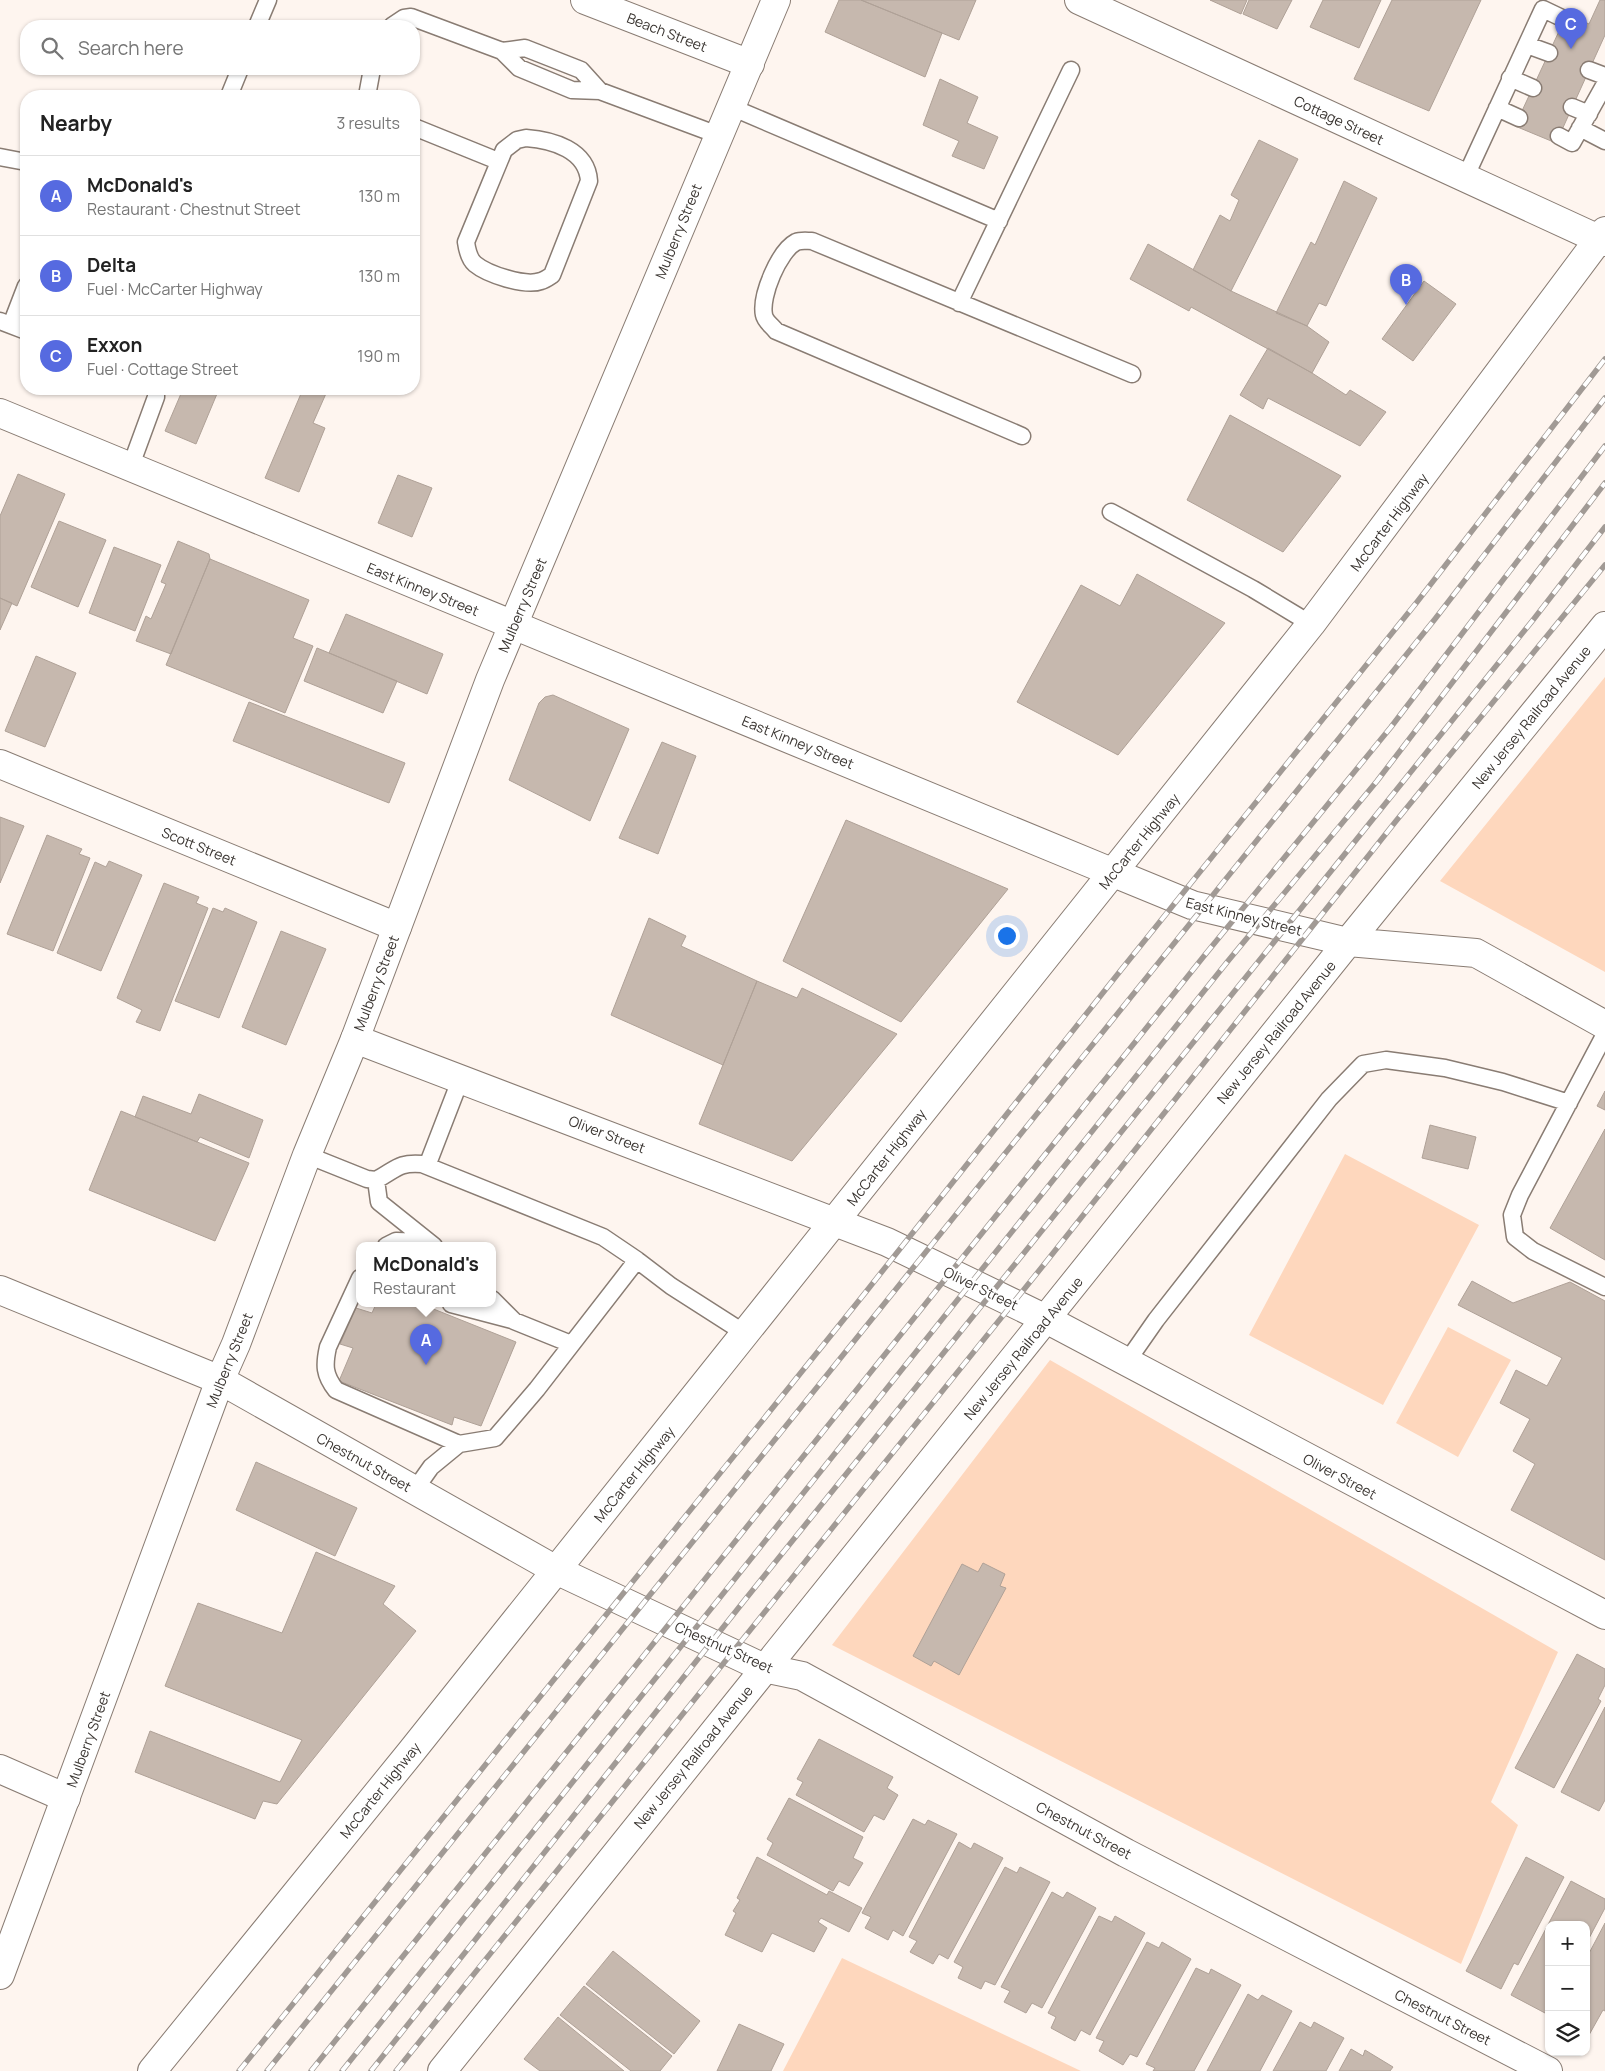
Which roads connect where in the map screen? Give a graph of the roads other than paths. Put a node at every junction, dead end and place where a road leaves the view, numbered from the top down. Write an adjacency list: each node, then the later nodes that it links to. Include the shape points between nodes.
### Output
1 (268, 0): 6 (lane)
2 (585, 0): 12 (street, Beach Street)
3 (776, 0): 12 (street, Mulberry Street)
4 (1079, 0): 35 (street, Cottage Street)
5 (1564, 19): 10 (lane, via 1542,9)
6 (260, 20)
7 (401, 20): 8 (lane)
8 (417, 20)
9 (420, 21): 29 (lane, via 502,51 525,48 581,70 600,91)
10 (1527, 44): 11 (lane); 18 (lane)
11 (1549, 53)
12 (750, 64): 23 (street, Mulberry Street)
13 (1071, 70): 36 (lane)
14 (1589, 70): 17 (lane)
15 (238, 75): 21 (lane)
16 (371, 75): 22 (lane)
17 (1605, 76)
18 (1510, 78): 20 (lane); 25 (lane)
19 (1605, 84): 27 (lane)
20 (1533, 88)
21 (231, 90)
22 (368, 90)
23 (731, 106): 29 (street, Mulberry Street); 36 (lane)
24 (1572, 106): 27 (lane)
25 (1497, 108): 26 (lane); 35 (lane)
26 (1519, 118)
27 (1585, 121): 30 (lane, via 1572,143); 31 (lane)
28 (420, 129): 34 (lane)
29 (718, 135): 49 (street, Mulberry Street)
30 (1559, 136)
31 (1605, 140)
32 (0, 157): 33 (lane)
33 (20, 161)
34 (498, 161): 34 (lane, via 466,242 468,253 474,263 499,275 528,283 541,282 552,275 589,181 586,167 570,150 526,138 510,144)
35 (1464, 178): 37 (street, Cottage Street)
36 (999, 221): 39 (lane)
37 (1603, 238): 48 (street, McCarter Highway)
38 (20, 297): 40 (lane)
39 (959, 303): 42 (lane); 45 (lane, via 812,241 799,240 788,248 763,301 764,317 776,331)
40 (5, 323): 41 (lane)
41 (20, 329)
42 (1132, 374)
43 (157, 395): 46 (lane)
44 (0, 413): 46 (street, East Kinney Street)
45 (1022, 436)
46 (130, 468): 49 (street, East Kinney Street)
47 (1111, 512): 48 (lane)
48 (1311, 624): 52 (street, McCarter Highway)
49 (514, 626): 52 (street, East Kinney Street); 53 (street, Mulberry Street, via 490,680)
50 (1605, 626): 54 (street, New Jersey Railroad Avenue)
51 (0, 764): 53 (street, Scott Street)
52 (1114, 873): 54 (street, East Kinney Street, via 1192,905); 63 (street, McCarter Highway)
53 (397, 927): 57 (street, Mulberry Street)
54 (1348, 942): 55 (street, East Kinney Street, via 1476,953); 73 (street, New Jersey Railroad Avenue)
55 (1605, 1025)
56 (1605, 1034): 59 (lane)
57 (355, 1039): 58 (street, Oliver Street); 60 (street, Mulberry Street)
58 (461, 1078): 61 (lane); 63 (street, Oliver Street)
59 (1569, 1102): 69 (lane, via 1520,1195 1512,1215 1515,1237 1533,1250); 77 (lane, via 1445,1068 1386,1060 1363,1064 1328,1099)
60 (307, 1155): 62 (lane); 78 (street, Mulberry Street)
61 (427, 1166): 62 (lane, via 402,1164); 67 (lane, via 603,1237)
62 (376, 1180): 66 (lane, via 379,1202)
63 (834, 1222): 73 (street, Oliver Street, via 887,1242); 75 (street, McCarter Highway)
64 (394, 1242): 65 (lane)
65 (408, 1242)
66 (429, 1242)
67 (637, 1260): 75 (lane); 76 (lane)
68 (356, 1287): 79 (lane, via 328,1347 326,1379 336,1390)
69 (1605, 1287)
70 (0, 1290): 78 (street, Chestnut Street)
71 (496, 1303): 74 (lane)
72 (463, 1307): 74 (lane)
73 (1046, 1319): 77 (street, Oliver Street); 83 (street, New Jersey Railroad Avenue)
74 (514, 1320): 76 (lane)
75 (746, 1334): 81 (street, McCarter Highway)
76 (571, 1344): 79 (lane, via 495,1438)
77 (1126, 1363): 82 (street, Oliver Street)
78 (220, 1380): 80 (street, Chestnut Street); 85 (street, Mulberry Street)
79 (459, 1444): 80 (lane, via 431,1467)
80 (414, 1491): 81 (street, Chestnut Street)
81 (556, 1570): 83 (street, Chestnut Street); 87 (street, McCarter Highway)
82 (1605, 1615)
83 (764, 1668): 88 (street, New Jersey Railroad Avenue); 89 (street, Chestnut Street, via 802,1676 1126,1853)
84 (0, 1769): 85 (street)
85 (66, 1798): 86 (street, Mulberry Street)
86 (0, 1975)
87 (152, 2071)
88 (442, 2071)
89 (1548, 2071)

